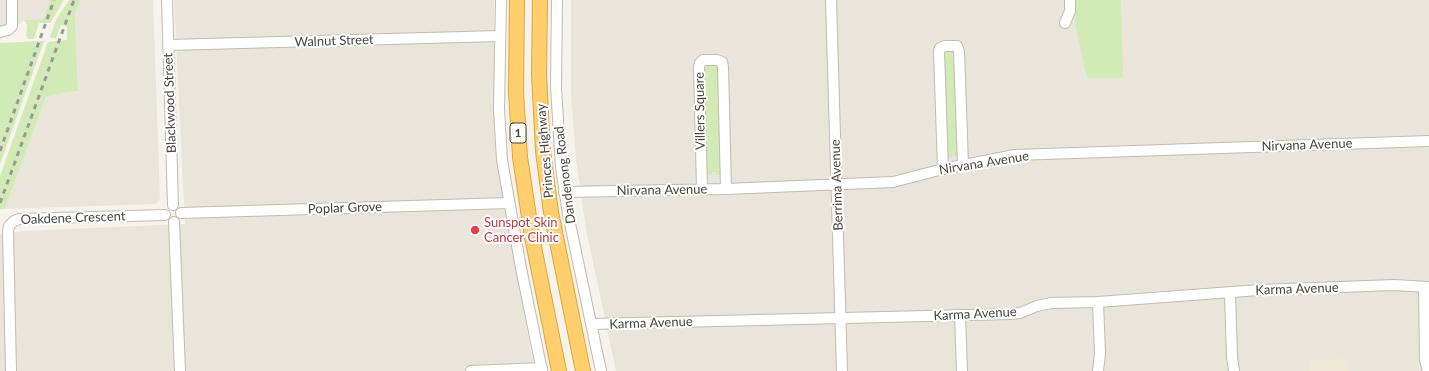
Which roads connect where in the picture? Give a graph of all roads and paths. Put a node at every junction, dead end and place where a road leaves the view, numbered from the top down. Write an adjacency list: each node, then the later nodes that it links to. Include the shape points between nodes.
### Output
1 (12, 0): 10 (street, via 13,24 11,28)
2 (167, 0): 12 (street, Blackwood Street)
3 (501, 0): 11 (street)
4 (517, 0): 26 (highway, Princes Highway / 1, via 518,136 524,192)
5 (540, 0): 25 (highway, Princes Highway / 1, via 542,151)
6 (557, 0): 19 (street, Dandenong Road, via 556,87)
7 (831, 0): 16 (street, Berrima Avenue)
8 (1070, 0): 9 (street, via 1070,10)
9 (1065, 23)
10 (0, 32)
11 (500, 36): 12 (street, Walnut Street); 20 (street, via 500,128)
12 (168, 45): 21 (street, Blackwood Street)
13 (1429, 140): 14 (street, Nirvana Avenue, via 1014,155)
14 (963, 165): 15 (street, Nirvana Avenue); 15 (street, via 959,51 957,46 944,46 939,52)
15 (943, 169): 16 (street, Nirvana Avenue, via 893,182)
16 (837, 184): 18 (street, Nirvana Avenue); 31 (street, Berrima Avenue)
17 (702, 189): 18 (street, Nirvana Avenue); 18 (street, Villers Square, via 699,67 703,60 717,60 722,62 723,67); 19 (street, Nirvana Avenue)
18 (726, 189)
19 (564, 192): 32 (street, Dandenong Road)
20 (509, 203): 22 (street, Poplar Grove); 33 (street)
21 (173, 205): 22 (street, via 179,207); 23 (street, via 166,209)
22 (181, 213): 24 (street, via 179,220)
23 (165, 215): 24 (street, via 168,220); 34 (street, Oakdene Crescent, via 19,219 9,226)
24 (174, 222): 35 (street)
25 (560, 262): 26 (highway); 38 (highway, Princes Highway / 1)
26 (538, 265): 37 (highway, Princes Highway / 1)
27 (1426, 287): 28 (street, Karma Avenue, via 1394,285); 44 (street, via 1425,360)
28 (1230, 292): 29 (street, Karma Avenue); 43 (street)
29 (1098, 302): 30 (street, Karma Avenue, via 1051,303 1020,313); 42 (street)
30 (960, 316): 31 (street, Karma Avenue); 41 (street)
31 (840, 319): 32 (street, Karma Avenue); 40 (street, Berrima Avenue)
32 (591, 324): 39 (street, Dandenong Road)
33 (542, 370): 36 (street)
34 (11, 371)
35 (180, 371)
36 (471, 371)
37 (559, 371)
38 (583, 371)
39 (601, 371)
40 (842, 371)
41 (962, 371)
42 (1098, 371)
43 (1234, 371)
44 (1428, 371)

